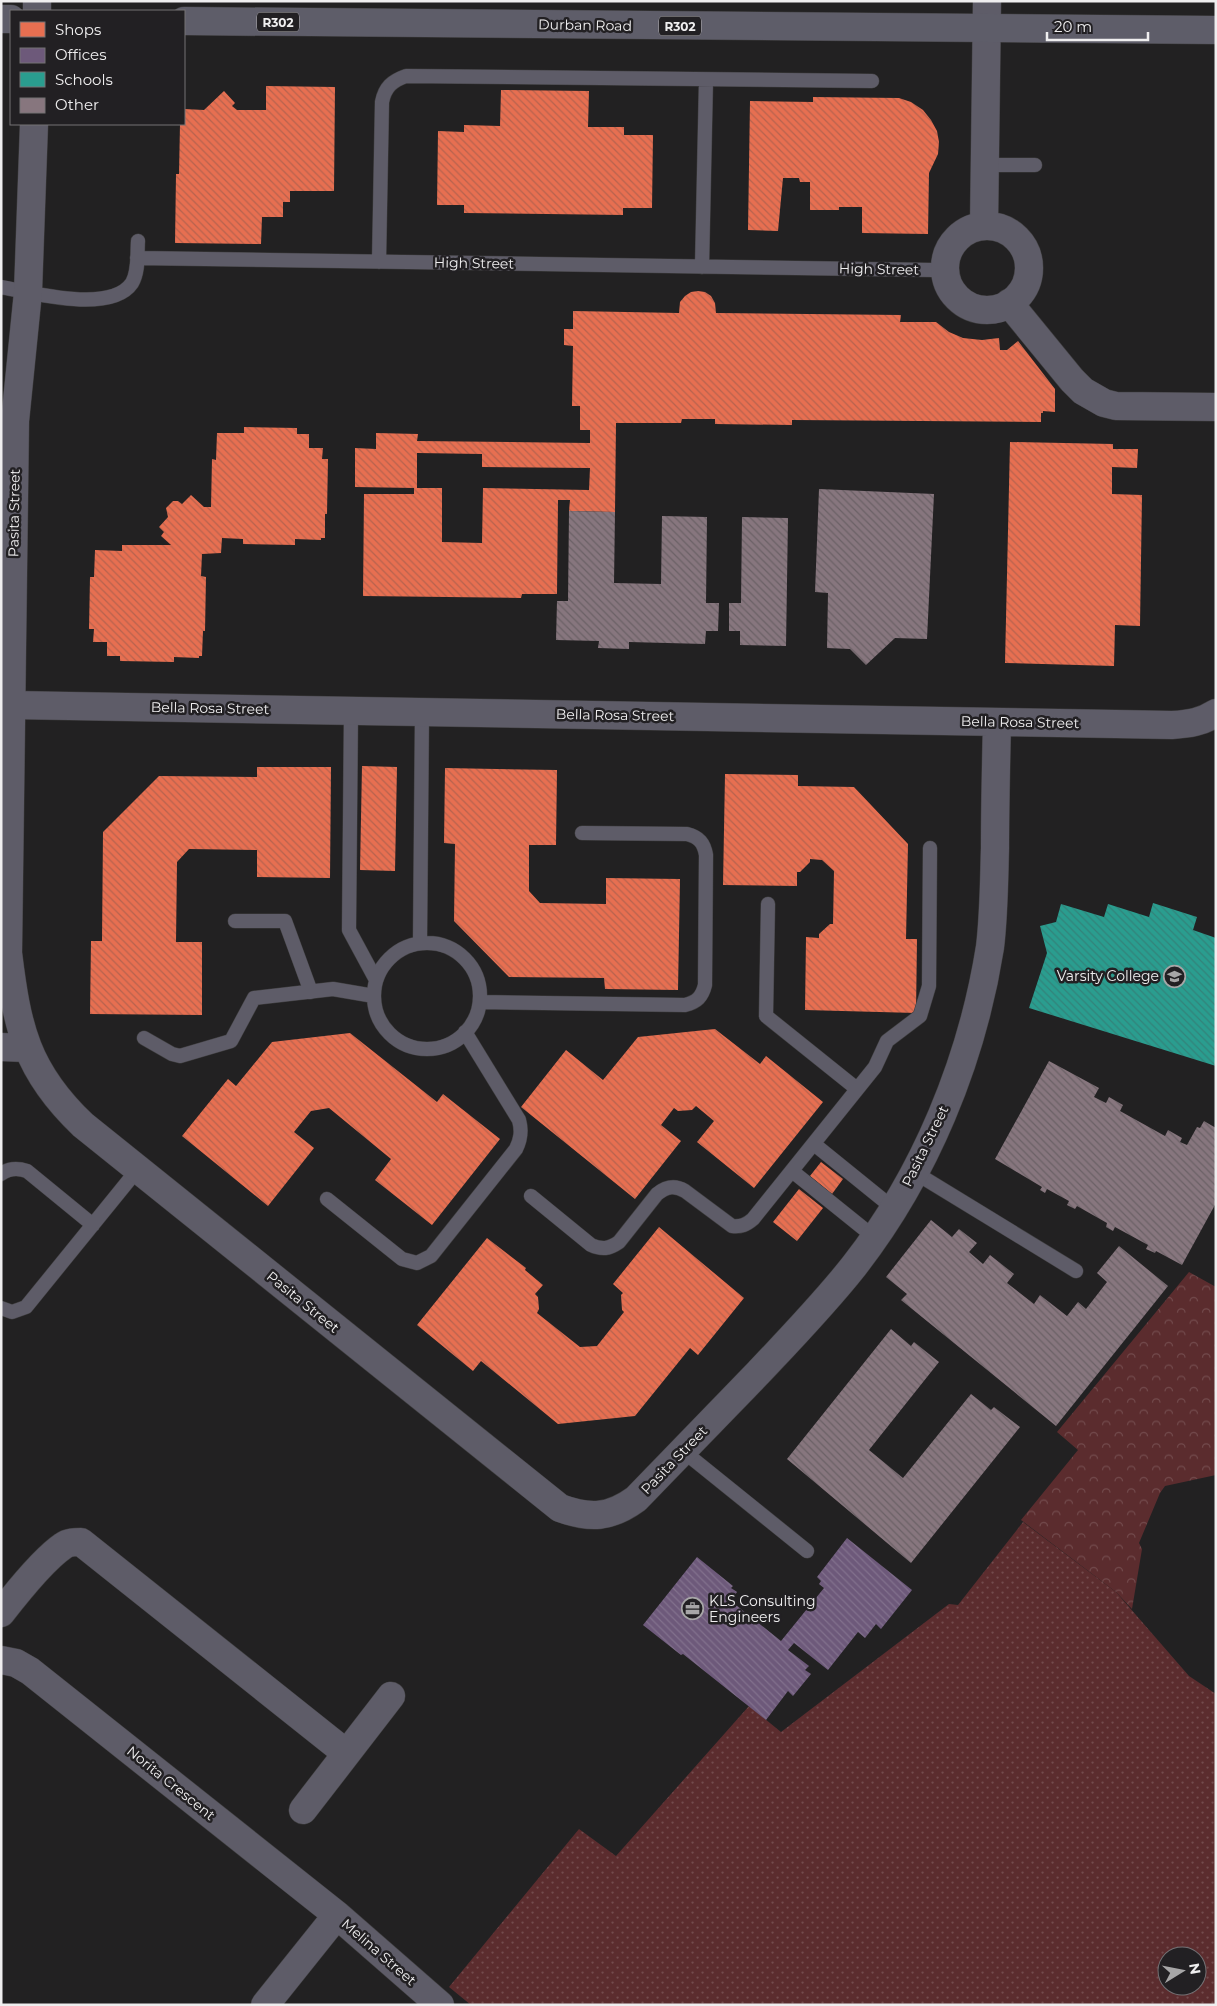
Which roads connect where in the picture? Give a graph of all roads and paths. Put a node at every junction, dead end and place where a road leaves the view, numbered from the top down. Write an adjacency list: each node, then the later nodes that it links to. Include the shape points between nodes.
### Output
1 (987, 1): 3 (street)
2 (185, 21): 3 (main road, Durban Road / R302)
3 (987, 29): 4 (main road, R302); 8 (street)
4 (1216, 30)
5 (706, 80): 6 (lane); 13 (lane, via 406,76 396,80 388,86 382,102); 15 (lane)
6 (872, 81)
7 (34, 125): 17 (street, Pasita Street)
8 (985, 165): 9 (lane); 10 (street)
9 (1035, 165)
10 (984, 226): 14 (street, via 967,231 953,242); 18 (street, via 1008,231 1018,239 1028,261 1025,285)
11 (138, 241): 12 (lane)
12 (137, 258): 13 (lane, High Street); 17 (lane, via 137,271 132,282 114,297 71,299)
13 (379, 262): 15 (lane, High Street)
14 (945, 265): 15 (lane, High Street, via 933,270); 18 (street, via 954,294 970,306 990,309)
15 (702, 267)
16 (1, 287): 17 (lane)
17 (28, 292): 20 (street, Pasita Street)
18 (1009, 303): 19 (street, via 1072,380 1094,398 1116,406)
19 (1216, 407)
20 (8, 416): 21 (street, Pasita Street)
21 (7, 616): 22 (street, Pasita Street)
22 (12, 705): 23 (street, Bella Rosa Street); 27 (street, Pasita Street)
23 (351, 711): 24 (street, Bella Rosa Street); 33 (lane, via 349,930)
24 (422, 712): 26 (street, Bella Rosa Street); 32 (lane)
25 (1216, 713): 26 (street, Bella Rosa Street, via 1190,724)
26 (997, 722): 44 (street, Pasita Street, via 993,915 983,984 958,1074)
27 (6, 827): 39 (street, Pasita Street, via 8,953)
28 (582, 833): 36 (lane, via 687,834 701,841 706,855 703,993 699,999 685,1005)
29 (930, 848): 40 (lane, via 929,986 920,1016 888,1041 875,1066)
30 (768, 904): 40 (lane, via 766,1016)
31 (235, 920): 34 (lane, via 284,921)
32 (420, 943): 33 (lane, via 392,955); 36 (lane, via 445,946 466,960 474,971)
33 (376, 980): 35 (lane)
34 (311, 992): 35 (lane, via 333,989); 38 (lane, via 254,998 231,1041 189,1054 172,1054)
35 (374, 996): 37 (lane, via 382,1024 404,1043 432,1048 446,1045)
36 (480, 1002): 37 (lane, via 474,1020)
37 (465, 1032): 47 (lane, via 519,1120 520,1140 431,1256 417,1263 402,1259)
38 (144, 1038)
39 (14, 1047): 42 (street, Pasita Street, via 66,1109)
40 (857, 1089): 41 (lane)
41 (814, 1144): 43 (lane); 48 (lane)
42 (138, 1169): 49 (lane); 53 (street, Pasita Street, via 560,1508 596,1516 616,1512 636,1500)
43 (792, 1171): 46 (lane, via 754,1219 740,1227 725,1222 678,1187 663,1189 619,1242 605,1249 591,1245); 50 (lane)
44 (914, 1172): 48 (street, Pasita Street); 51 (lane)
45 (1, 1174): 49 (lane, via 12,1169 27,1171)
46 (531, 1196)
47 (327, 1199)
48 (893, 1208): 50 (street, Pasita Street)
49 (92, 1225): 52 (lane, via 26,1307 12,1312)
50 (874, 1237): 53 (street, Pasita Street, via 820,1307)
51 (1076, 1271)
52 (1, 1308)
53 (683, 1451): 54 (lane)
54 (807, 1551)
55 (1, 1613): 58 (street, via 64,1545 82,1542)
56 (1, 1660): 60 (street, Norita Crescent, via 16,1663 30,1671)
57 (391, 1696): 58 (street)
58 (346, 1753): 59 (street)
59 (303, 1810)
60 (337, 1915): 61 (street, Melina Street); 62 (street, Melina Street)
61 (265, 2005)
62 (440, 2005)

